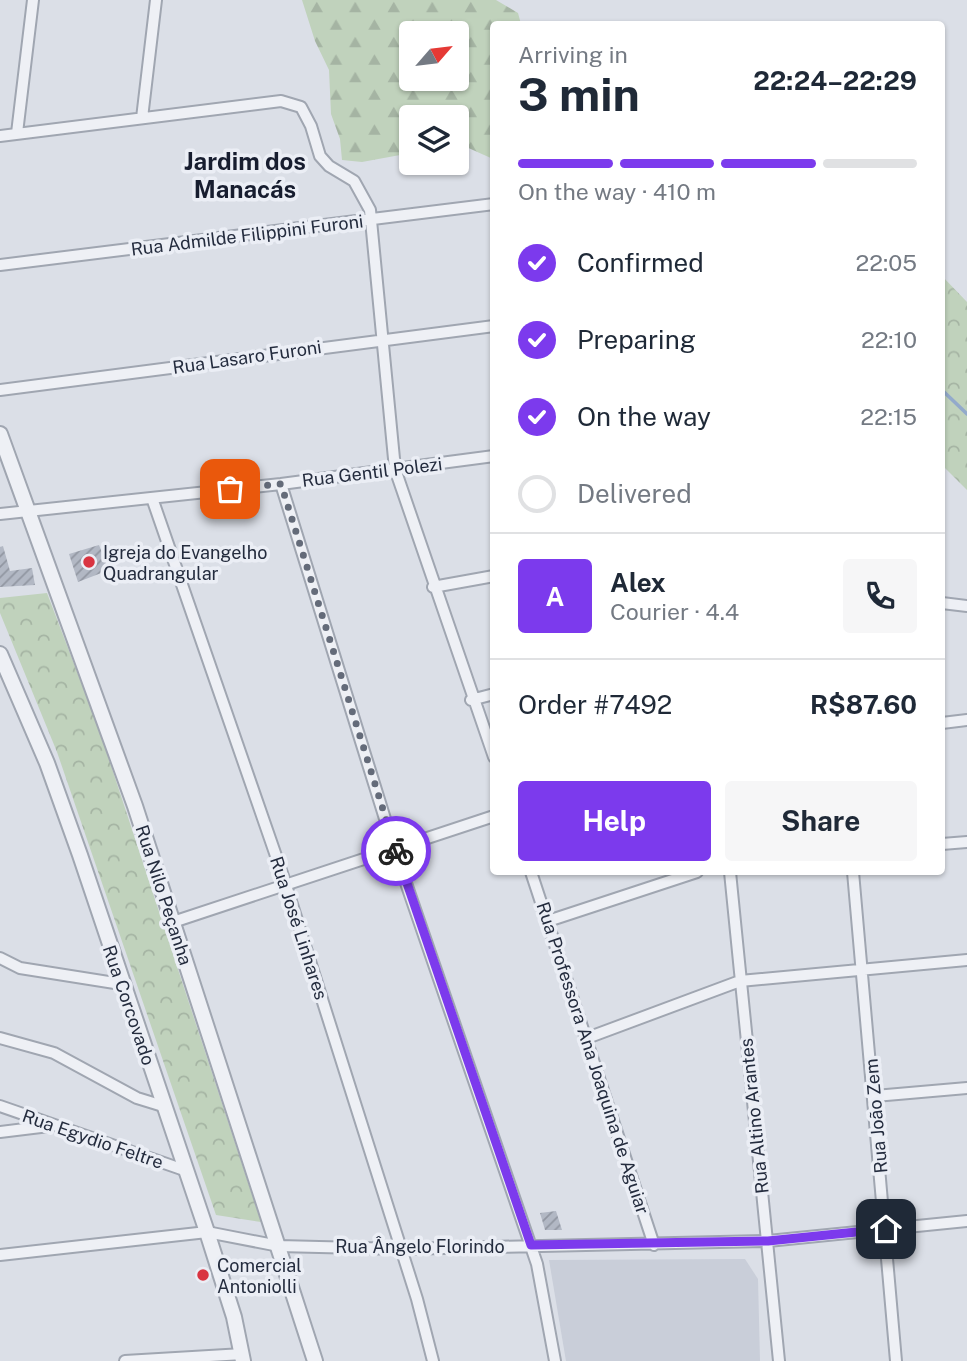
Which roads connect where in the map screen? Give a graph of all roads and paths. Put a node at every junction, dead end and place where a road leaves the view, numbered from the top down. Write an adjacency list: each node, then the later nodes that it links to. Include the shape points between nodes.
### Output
1 (33, 0): 4 (street)
2 (156, 0): 3 (street)
3 (142, 118): 4 (street); 7 (street, via 293,103 306,113 320,156 354,181)
4 (17, 133): 5 (street)
5 (0, 136)
6 (490, 205): 7 (street, Rua Admilde Filippini Furoni)
7 (371, 220): 8 (street, Rua Admilde Filippini Furoni); 10 (street)
8 (0, 265)
9 (490, 326): 10 (street, Rua Lasaro Furoni)
10 (382, 339): 11 (street, Rua Lasaro Furoni); 14 (street)
11 (0, 390)
12 (0, 434): 17 (street, Rua Nilo Peçanha)
13 (490, 457): 14 (street, Rua Gentil Polezi)
14 (395, 470): 15 (street, Rua Gentil Polezi); 20 (street)
15 (281, 484): 16 (street, Rua Gentil Polezi); 32 (street)
16 (152, 498): 17 (street, Rua Gentil Polezi); 37 (street, Rua José Linhares)
17 (29, 509): 18 (street, Rua Gentil Polezi); 39 (street, Rua Nilo Peçanha)
18 (0, 514)
19 (490, 577): 20 (street)
20 (433, 587): 25 (street)
21 (945, 603): 22 (street)
22 (967, 606)
23 (0, 654): 44 (street, Rua Corcovado, via 47,763)
24 (490, 695): 25 (street)
25 (471, 700): 28 (street)
26 (967, 720): 27 (street)
27 (945, 723)
28 (490, 747)
29 (490, 817): 32 (street)
30 (967, 842): 31 (street)
31 (945, 844)
32 (395, 850): 37 (street); 58 (street)
33 (532, 875): 38 (street, Rua Professora Ana Joaquina de Aguiar)
34 (688, 875): 38 (street)
35 (730, 875): 43 (street, Rua Altino Arantes)
36 (853, 875): 42 (street, Rua João Zem)
37 (286, 884): 39 (street); 61 (street, Rua José Linhares)
38 (548, 921): 46 (street, Rua Professora Ana Joaquina de Aguiar)
39 (173, 922): 60 (street, Rua Nilo Peçanha)
40 (0, 958): 44 (street, via 20,968)
41 (967, 960): 42 (street)
42 (863, 972): 43 (street); 48 (street, Rua João Zem)
43 (740, 981): 46 (street); 57 (street, Rua Altino Arantes)
44 (121, 984): 50 (street, Rua Corcovado)
45 (0, 1038): 50 (street, via 54,1053 136,1098)
46 (587, 1038): 59 (street, Rua Professora Ana Joaquina de Aguiar)
47 (967, 1087): 48 (street)
48 (875, 1096): 55 (street, Rua João Zem)
49 (0, 1106): 51 (street, Rua Egydio Feltre)
50 (163, 1106): 53 (street, Rua Corcovado)
51 (51, 1126): 52 (street); 53 (street, Rua Egydio Feltre)
52 (0, 1132)
53 (187, 1171): 56 (street, Rua Corcovado)
54 (967, 1221): 55 (street, Rua Ângelo Florindo)
55 (886, 1229): 57 (street, Rua Ângelo Florindo); 69 (street, Rua João Zem)
56 (207, 1231): 60 (street, Rua Ângelo Florindo); 62 (street, Rua Ângelo Florindo); 63 (street, Rua Corcovado)
57 (768, 1241): 59 (street, Rua Ângelo Florindo); 68 (street, Rua Altino Arantes)
58 (531, 1245): 59 (street, Rua Ângelo Florindo); 61 (street, Rua Ângelo Florindo); 67 (street)
59 (654, 1245)
60 (279, 1246): 61 (street, Rua Ângelo Florindo); 65 (street, Rua Nilo Peçanha)
61 (400, 1249): 66 (street, Rua José Linhares)
62 (0, 1255)
63 (243, 1357): 64 (street)
64 (125, 1361)
65 (315, 1361)
66 (433, 1361)
67 (555, 1361)
68 (779, 1361)
69 (896, 1361)

